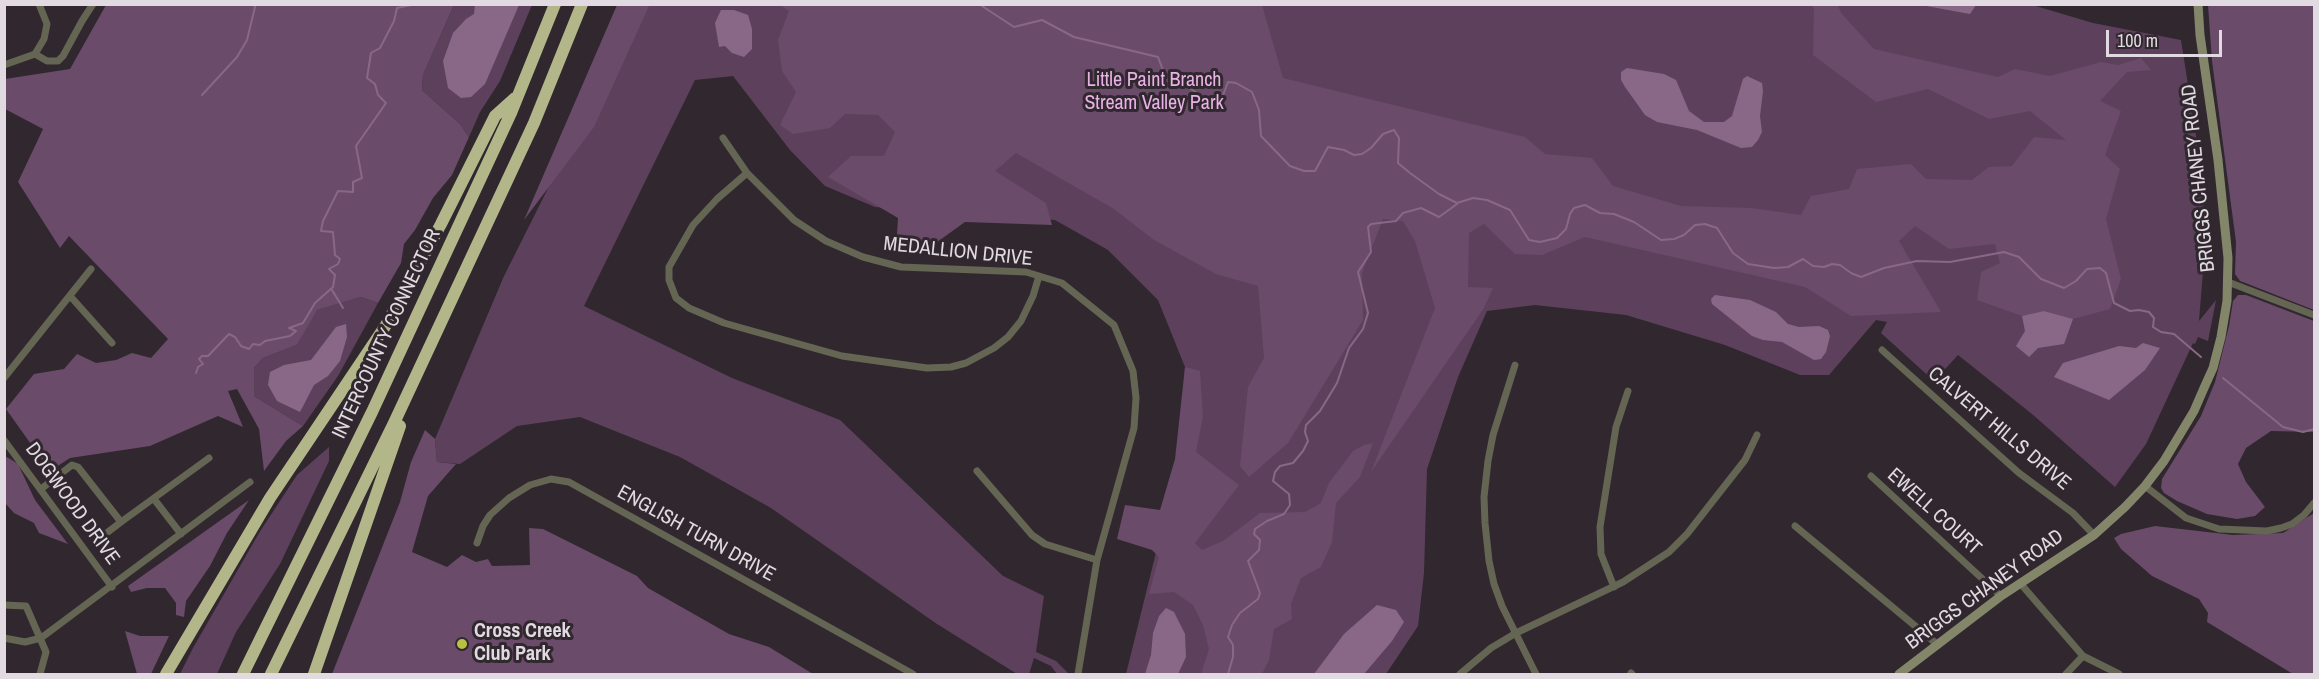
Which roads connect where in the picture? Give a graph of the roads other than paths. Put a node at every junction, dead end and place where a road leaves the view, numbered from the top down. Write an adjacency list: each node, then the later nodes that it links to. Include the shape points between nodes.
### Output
1 (39, 4): 6 (street, via 47,24)
2 (93, 4): 6 (street, via 58,61 47,61)
3 (555, 4): 8 (highway, INTERCOUNTY CONNECTOR)
4 (582, 4): 18 (highway, via 534,123)
5 (2198, 4): 13 (main road, BRIGGS CHANEY ROAD)
6 (35, 54): 7 (street)
7 (4, 65)
8 (516, 97): 50 (highway, via 495,116 386,325 270,498); 51 (highway, INTERCOUNTY CONNECTOR, via 372,412)
9 (723, 138): 10 (street, MEDALLION DRIVE)
10 (747, 173): 12 (street, MEDALLION DRIVE, via 794,220 826,241 863,257 901,267 1026,272); 12 (street, via 693,225 669,267 676,298 724,323 842,356 927,368 951,367 966,363 1008,337 1034,296)
11 (91, 269): 14 (street)
12 (1039, 276): 38 (street, MEDALLION DRIVE, via 1062,283 1114,325 1133,372 1134,428)
13 (2228, 282): 15 (street); 28 (main road, BRIGGS CHANEY ROAD, via 2221,338 2212,368 2182,431)
14 (70, 297): 16 (street); 20 (street)
15 (2314, 315)
16 (112, 343)
17 (1882, 350): 36 (street, CALVERT HILLS DRIVE)
18 (424, 360): 52 (highway); 53 (highway)
19 (1515, 365): 44 (street, via 1493,435 1484,497 1489,561 1502,606)
20 (4, 378)
21 (1628, 391): 41 (street, via 1616,427 1600,527 1601,554)
22 (1757, 435): 41 (street, via 1745,460 1687,534 1655,562)
23 (4, 440): 29 (street, DOGWOOD DRIVE)
24 (209, 458): 30 (street)
25 (977, 471): 38 (street, via 1032,535 1045,544)
26 (1871, 476): 42 (street, EWELL COURT)
27 (250, 482): 34 (street)
28 (2145, 486): 31 (street, via 2186,518 2219,529 2281,528 2304,515); 36 (main road, BRIGGS CHANEY ROAD)
29 (40, 489): 32 (street, via 72,465 78,467); 40 (street, DOGWOOD DRIVE)
30 (154, 500): 32 (street); 34 (street)
31 (2314, 503)
32 (121, 522): 35 (street)
33 (1795, 525): 47 (street)
34 (181, 534): 40 (street)
35 (104, 535)
36 (2094, 535): 39 (main road, BRIGGS CHANEY ROAD)
37 (477, 543): 54 (street, ENGLISH TURN DRIVE, via 490,514 509,498 530,485 551,479 569,482)
38 (1097, 560): 55 (street, MEDALLION DRIVE)
39 (2020, 583): 42 (main road, BRIGGS CHANEY ROAD); 48 (street)
40 (112, 587): 46 (street)
41 (1614, 587): 44 (street)
42 (2001, 596): 47 (main road, BRIGGS CHANEY ROAD)
43 (4, 605): 46 (street, via 26,606)
44 (1516, 633): 56 (street, via 1482,654); 57 (street)
45 (4, 638): 46 (street, via 25,642)
46 (41, 638): 49 (street, via 46,652)
47 (1938, 645): 58 (main road, BRIGGS CHANEY ROAD)
48 (2083, 656): 59 (street); 60 (street)
49 (40, 675)
50 (166, 675)
51 (243, 675)
52 (271, 675)
53 (314, 675)
54 (912, 675)
55 (1078, 675)
56 (1460, 675)
57 (1536, 675)
58 (1899, 675)
59 (2066, 675)
60 (2119, 675)

